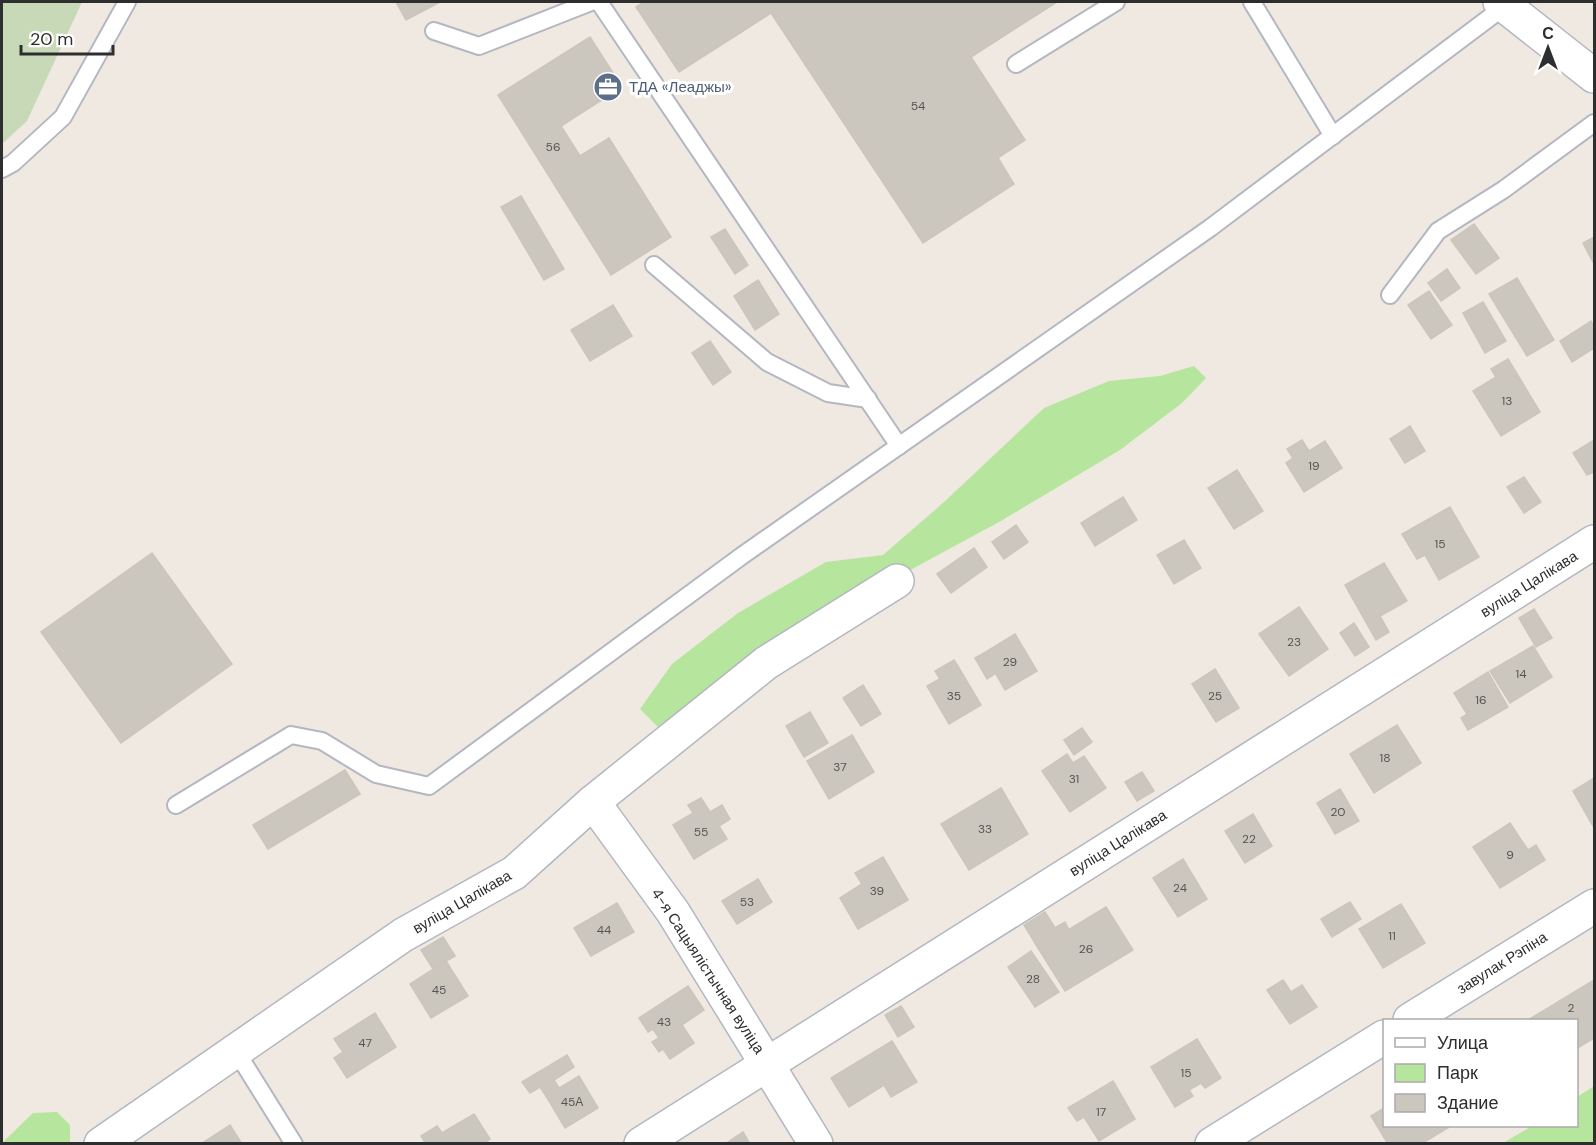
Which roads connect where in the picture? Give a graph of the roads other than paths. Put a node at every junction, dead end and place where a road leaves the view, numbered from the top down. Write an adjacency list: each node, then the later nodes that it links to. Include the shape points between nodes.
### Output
1 (127, 2): 12 (lane, via 63,117)
2 (591, 2): 7 (lane, via 479,46)
3 (599, 2): 15 (lane)
4 (1116, 2): 9 (lane)
5 (1252, 2): 11 (lane)
6 (1502, 4): 8 (street); 11 (lane)
7 (434, 31)
8 (1589, 63)
9 (1016, 64)
10 (1594, 123): 14 (lane, via 1503,190 1438,231)
11 (1333, 136): 16 (lane, via 1210,228)
12 (2, 169)
13 (654, 265): 15 (lane, via 767,362 828,393)
14 (1390, 295)
15 (868, 399): 16 (lane)
16 (899, 446): 20 (lane, via 743,555 429,786 376,774 322,741 291,735)
17 (1594, 542): 25 (street, вуліца Цалікава)
18 (897, 581): 19 (street, вуліца Цалікава, via 766,663)
19 (593, 802): 24 (street, вуліца Цалікава, via 514,873 402,935); 25 (street, 4-я Сацыялістычная вуліца, via 673,912)
20 (176, 805)
21 (1594, 906): 22 (street, завулак Рэпіна)
22 (1412, 1019)
23 (1383, 1037): 30 (street)
24 (236, 1051): 26 (street, вуліца Цалікава); 27 (lane)
25 (768, 1065): 28 (street, вуліца Цалікава); 29 (street, 4-я Сацыялістычная вуліца)
26 (101, 1143)
27 (294, 1143)
28 (642, 1143)
29 (816, 1143)
30 (1212, 1143)

